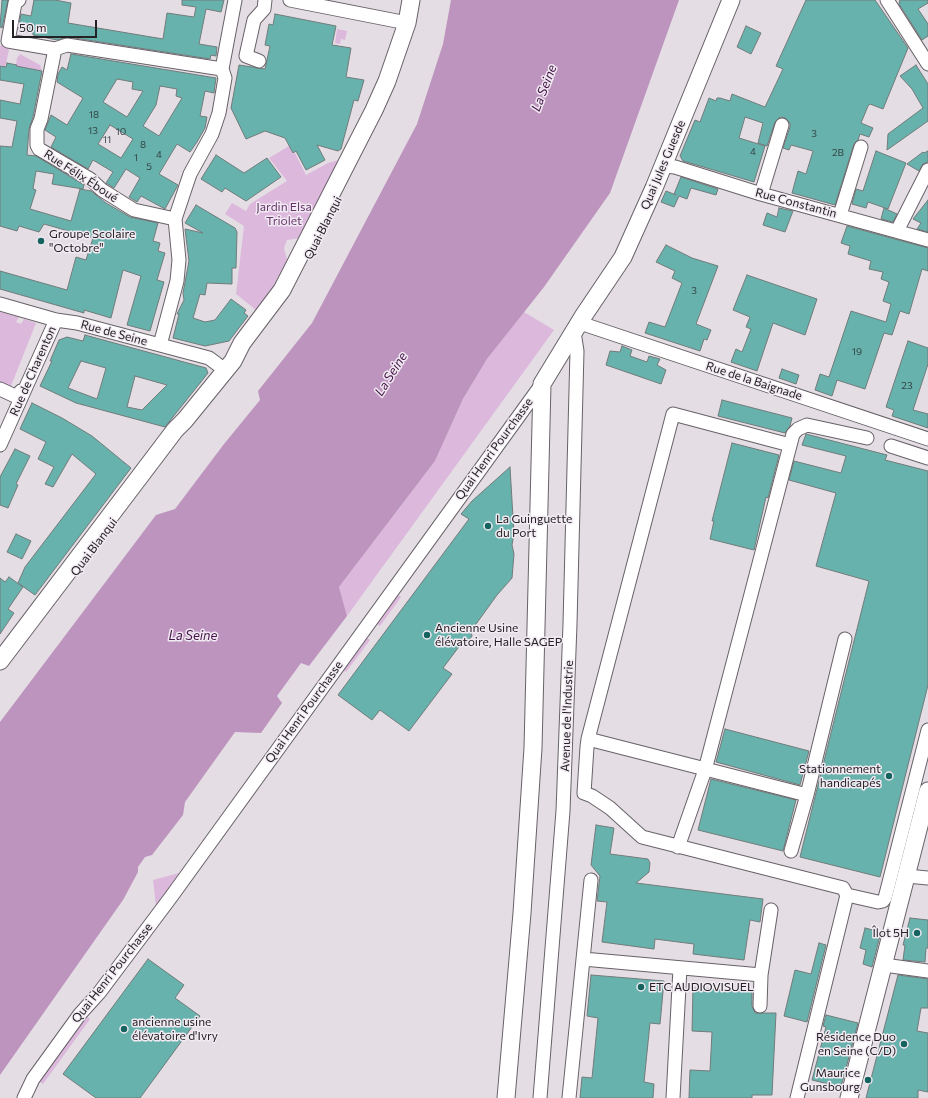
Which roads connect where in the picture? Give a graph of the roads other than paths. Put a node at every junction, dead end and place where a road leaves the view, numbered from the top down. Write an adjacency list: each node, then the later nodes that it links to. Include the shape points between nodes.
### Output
1 (18, 0): 10 (street, via 15,3 8,41)
2 (235, 0): 13 (street)
3 (265, 0): 11 (street, via 264,8 254,20 246,56)
4 (290, 0): 9 (street)
5 (411, 0): 9 (main road, Quai Blanqui)
6 (420, 0): 9 (main road, Quai Blanqui, via 418,8)
7 (731, 0): 16 (main road, Quai Jules Guesde)
8 (887, 0): 12 (street)
9 (407, 23): 27 (main road, Quai Blanqui, via 387,80 389,93 385,107 290,293 247,350)
10 (55, 49): 13 (street, via 67,45); 20 (street, Rue Félix Éboué, via 37,129 36,145 134,210)
11 (259, 61)
12 (928, 64)
13 (222, 69): 20 (street, via 225,78 219,112 212,134 190,174)
14 (782, 125): 18 (street)
15 (861, 147): 19 (street)
16 (664, 166): 18 (street, Rue Constantin, via 675,167); 25 (main road, Quai Jules Guesde, via 623,257)
17 (928, 170): 21 (street)
18 (761, 194): 19 (street, Rue Constantin)
19 (840, 215): 21 (street, Rue Constantin)
20 (175, 219): 26 (street, via 179,260 177,281)
21 (898, 231): 22 (street, Rue Constantin)
22 (928, 240)
23 (0, 304): 24 (street, Rue de Seine)
24 (56, 320): 26 (street, Rue de Seine, via 77,322); 34 (street, Rue de Charenton)
25 (576, 328): 28 (main road, Quai Henri Pourchasse); 33 (street, Rue de la Baignade); 61 (street, Avenue de l'Industrie, via 564,799)
26 (160, 345): 27 (street, Rue de Seine)
27 (229, 366): 31 (main road, Quai Blanqui)
28 (542, 384): 59 (street, Quai Henri Pourchasse, via 170,897 99,993 75,1020 33,1079); 60 (main road, via 533,748)
29 (0, 389): 30 (street, via 15,396)
30 (22, 391)
31 (185, 420): 39 (main road, Quai Blanqui); 40 (main road, Quai Blanqui, via 183,429 167,453)
32 (867, 438): 35 (street, via 807,425 793,434)
33 (928, 439)
34 (0, 445)
35 (790, 445): 42 (street, via 673,414); 43 (street)
36 (891, 446): 37 (street)
37 (928, 458)
38 (845, 639): 45 (street)
39 (0, 661)
40 (0, 673)
41 (928, 730): 51 (street, via 885,898 878,902)
42 (588, 740): 43 (street); 46 (street, via 584,793 610,808 642,837)
43 (705, 770): 45 (street); 46 (street)
44 (928, 791): 48 (main road)
45 (806, 796): 47 (street)
46 (678, 847): 51 (street, via 842,888)
47 (791, 851)
48 (906, 876): 49 (street); 54 (main road)
49 (928, 878)
50 (591, 880): 53 (street)
51 (847, 895): 64 (street)
52 (771, 910): 57 (street)
53 (584, 959): 55 (street); 62 (street)
54 (884, 965): 56 (street); 65 (main road)
55 (680, 968): 57 (street); 63 (street)
56 (928, 971)
57 (762, 975): 58 (street)
58 (760, 1006)
59 (24, 1098)
60 (506, 1098)
61 (540, 1098)
62 (569, 1098)
63 (672, 1098)
64 (797, 1098)
65 (849, 1098)

